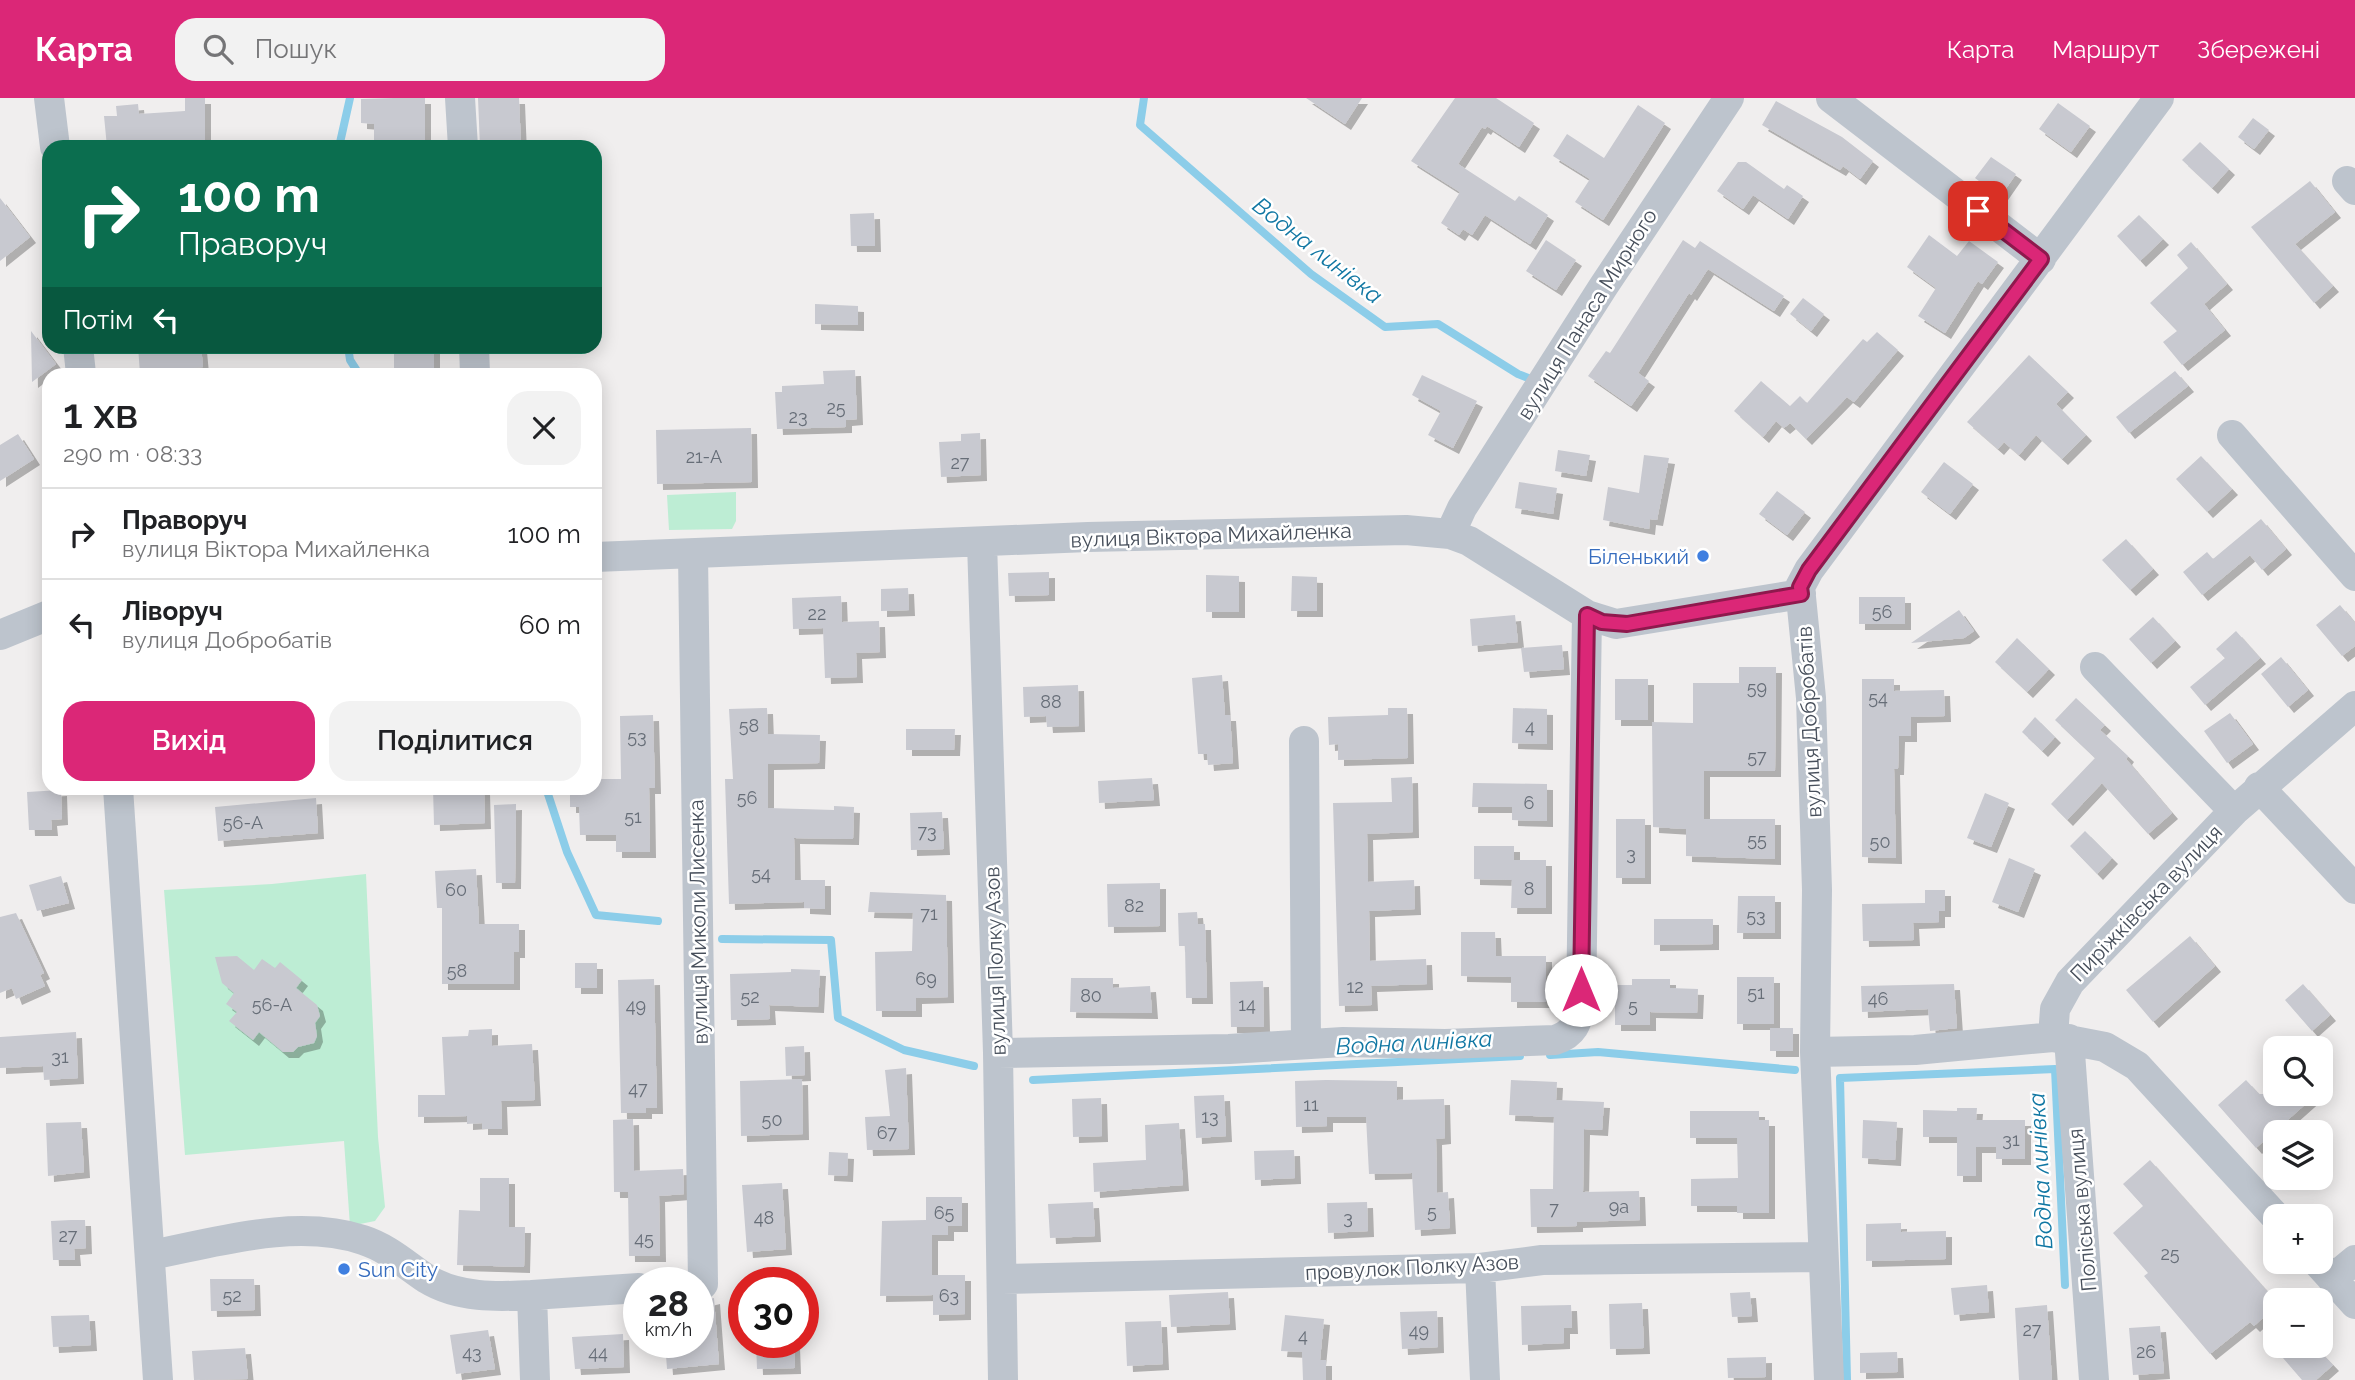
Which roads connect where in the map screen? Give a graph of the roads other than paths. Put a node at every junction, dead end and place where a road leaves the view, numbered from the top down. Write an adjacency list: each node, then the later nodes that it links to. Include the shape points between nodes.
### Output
1 (49, 98): 6 (street)
2 (460, 98): 7 (street)
3 (1729, 98): 10 (street, вулиця Панаса Мирного, via 1574,331)
4 (1831, 98): 8 (street)
5 (2159, 98): 8 (street, вулиця Добробатів)
6 (54, 140)
7 (463, 140)
8 (2041, 259): 15 (street, вулиця Добробатів, via 1809,570)
9 (2232, 435): 14 (street)
10 (1450, 534): 11 (street, вулиця Віктора Михайленка, via 1406,530); 16 (street, вулиця Віктора Михайленка, via 1485,549)
11 (982, 542): 12 (street, вулиця Віктора Михайленка); 29 (street, вулиця Полку Азов)
12 (693, 554): 13 (street, вулиця Віктора Михайленка); 33 (street, вулиця Миколи Лисенка)
13 (602, 557)
14 (2355, 576)
15 (1801, 594): 16 (street, вулиця Віктора Михайленка, via 1627,624 1602,622); 28 (street, вулиця Добробатів, via 1811,698)
16 (1587, 615): 27 (street, via 1581,997 1575,1027 1565,1037 1529,1042)
17 (42, 618): 18 (street)
18 (0, 635)
19 (2095, 667): 24 (street, Пиріжківська вулиця)
20 (2355, 706): 22 (street, Пиріжківська вулиця)
21 (1304, 741): 27 (street)
22 (2259, 787): 24 (street, Пиріжківська вулиця); 25 (street)
23 (118, 795): 31 (street)
24 (2234, 811): 26 (street, Пиріжківська вулиця, via 2070,982 2055,1009)
25 (2355, 889)
26 (2061, 1038): 28 (street, via 1915,1050); 30 (street, via 2105,1046 2137,1066); 45 (street, Поліська вулиця)
27 (1306, 1044): 29 (street)
28 (1815, 1052): 32 (street, вулиця Добробатів)
29 (998, 1053): 36 (street, вулиця Полку Азов)
30 (2264, 1204)
31 (151, 1255): 38 (street, via 247,1237 316,1233 360,1239 384,1248 443,1287 476,1295); 40 (street)
32 (1823, 1257): 35 (street, провулок Полку Азов, via 1542,1260); 44 (street, вулиця Добробатів)
33 (703, 1267)
34 (2335, 1267): 39 (street)
35 (1480, 1268): 36 (street, провулок Полку Азов); 43 (street)
36 (1002, 1279): 42 (street, вулиця Полку Азов)
37 (623, 1289): 38 (street)
38 (532, 1295): 41 (street)
39 (2355, 1304)
40 (158, 1380)
41 (536, 1380)
42 (1003, 1380)
43 (1485, 1380)
44 (1829, 1380)
45 (2094, 1380)

